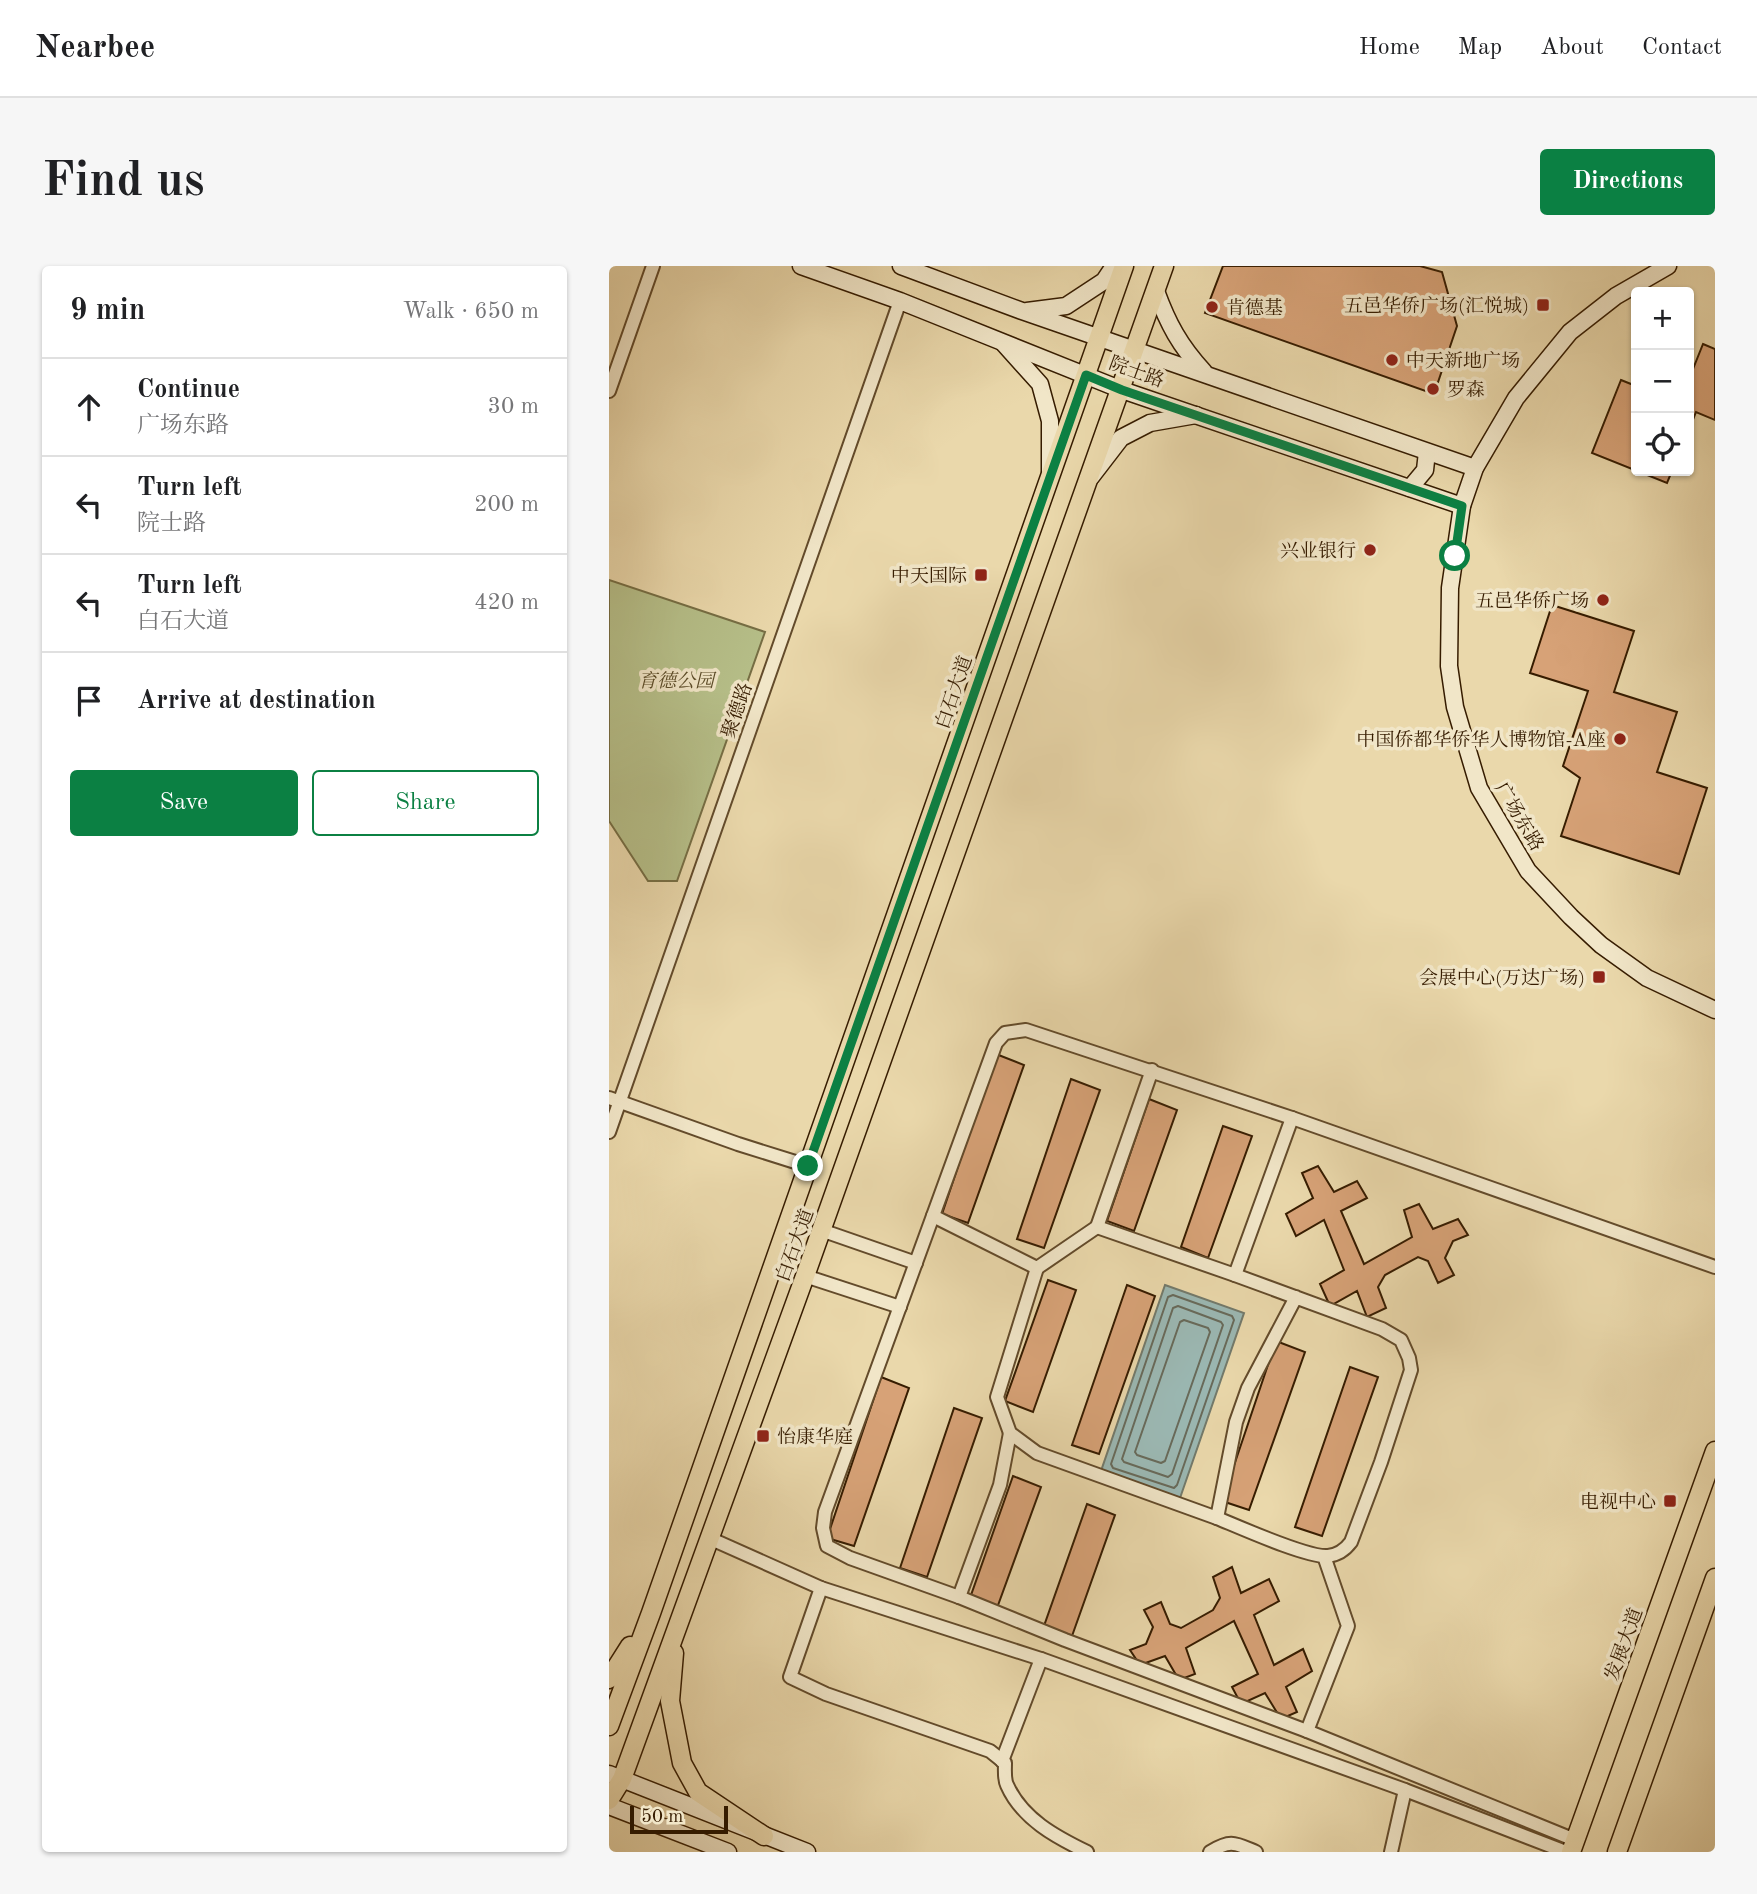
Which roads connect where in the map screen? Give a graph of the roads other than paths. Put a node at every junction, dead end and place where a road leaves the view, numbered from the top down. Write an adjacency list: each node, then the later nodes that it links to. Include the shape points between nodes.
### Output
1 (653, 266): 17 (street)
2 (801, 266): 9 (main road, 院士路)
3 (901, 266): 10 (main road, 院士路)
4 (1114, 266): 10 (main road, via 1104,281 1066,306)
5 (1124, 266): 11 (main road, 白石大道)
6 (1164, 266): 8 (main road, 白石大道)
7 (1668, 266): 20 (main road, 广场东路, via 1616,296 1570,332 1516,398)
8 (1156, 291): 13 (main road, 白石大道); 14 (main road, via 1185,351)
9 (900, 301): 12 (main road, 院士路); 27 (street, 聚德路)
10 (1022, 311): 11 (main road, 院士路)
11 (1100, 337): 13 (main road, 院士路); 15 (main road, 白石大道)
12 (1002, 342): 15 (main road, 院士路); 21 (main road, via 1039,384 1050,421)
13 (1135, 350): 14 (main road, 院士路); 16 (main road, 白石大道)
14 (1206, 374): 19 (main road, 院士路)
15 (1086, 375): 16 (main road, 院士路); 21 (main road, 白石大道)
16 (1122, 390): 18 (main road, 院士路); 22 (main road, 白石大道)
17 (609, 391)
18 (1199, 414): 22 (main road, via 1150,423 1121,438); 23 (main road, 院士路)
19 (1427, 452): 20 (main road, 院士路); 23 (main road, via 1425,470)
20 (1475, 468): 24 (main road, 广场东路)
21 (1050, 481): 30 (main road, 白石大道)
22 (1085, 484): 33 (main road, 白石大道)
23 (1411, 488): 24 (main road, 院士路)
24 (1462, 506): 25 (main road, 广场东路, via 1450,587 1450,666 1455,707 1479,788 1528,871 1571,917 1647,978)
25 (1715, 1010)
26 (1152, 1070): 28 (street); 31 (street, via 1026,1030 1005,1033 996,1043); 32 (street)
27 (614, 1100): 29 (street, 聚德路); 30 (street)
28 (1292, 1118): 35 (street); 37 (street)
29 (609, 1132)
30 (808, 1166): 49 (main road, 白石大道)
31 (933, 1216): 34 (street); 36 (street)
32 (1097, 1227): 36 (street); 37 (street)
33 (821, 1230): 34 (street); 38 (main road, 白石大道)
34 (916, 1263): 40 (street)
35 (1715, 1267)
36 (1037, 1268): 41 (street, via 997,1397)
37 (1235, 1275): 39 (street)
38 (805, 1276): 40 (street); 44 (main road, 白石大道)
39 (1296, 1297): 43 (street, via 1248,1388); 45 (street, via 1395,1335 1411,1365 1351,1542 1336,1554)
40 (900, 1307): 48 (street, via 825,1512 824,1538 827,1546 850,1558)
41 (1010, 1433): 43 (street, via 1037,1453); 48 (street, via 1000,1485)
42 (1715, 1451): 61 (main road, 发展大道)
43 (1217, 1518): 45 (street)
44 (709, 1538): 47 (street); 50 (main road, 白石大道)
45 (1324, 1556): 54 (street, via 1348,1626)
46 (1715, 1578): 68 (main road)
47 (821, 1588): 51 (street); 55 (street, via 790,1677 990,1751)
48 (958, 1597): 54 (street)
49 (652, 1608): 50 (main road); 52 (main road); 53 (main road, 白石大道)
50 (678, 1620): 56 (main road, 白石大道); 60 (main road, via 670,1701 683,1763 698,1792)
51 (1041, 1659): 55 (street); 57 (street)
52 (609, 1679)
53 (609, 1726)
54 (1307, 1731): 61 (street)
55 (1002, 1761): 64 (street, via 1005,1783 1030,1817 1054,1836)
56 (615, 1776): 58 (main road, 白石大道); 60 (main road)
57 (1405, 1790): 61 (street); 67 (street)
58 (609, 1800)
59 (609, 1806): 62 (main road)
60 (764, 1836): 63 (main road)
61 (1571, 1848)
62 (728, 1852)
63 (807, 1852)
64 (1087, 1852)
65 (1210, 1852): 66 (street, via 1233,1842)
66 (1256, 1852)
67 (1391, 1852)
68 (1617, 1852)

